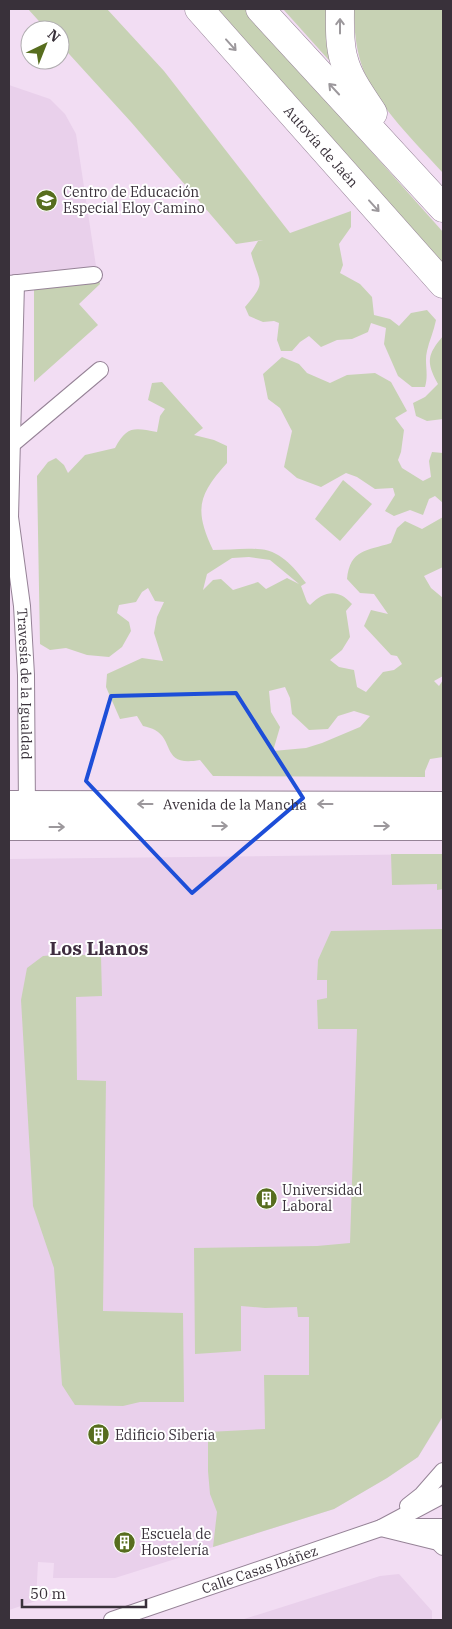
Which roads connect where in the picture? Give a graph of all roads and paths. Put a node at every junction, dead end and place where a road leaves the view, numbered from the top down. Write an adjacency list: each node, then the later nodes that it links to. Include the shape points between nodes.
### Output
1 (199, 9): 8 (highway, Autovía de Jaén, one-way to 8)
2 (260, 9): 4 (highway, one-way to 2)
3 (340, 9): 4 (highway, one-way to 3, via 344,60)
4 (391, 150): 5 (highway)
5 (443, 208)
6 (94, 275): 7 (street, Travesía de la Igualdad)
7 (12, 283): 10 (street, Travesía de la Igualdad)
8 (443, 284)
9 (100, 370): 10 (street)
10 (11, 445): 11 (street, Travesía de la Igualdad, via 10,517 22,606 26,675)
11 (18, 815): 12 (main road, Avenida de la Mancha)
12 (441, 819)
13 (443, 1471): 16 (street, via 422,1495)
14 (443, 1495): 16 (street, Calle Casas Ibáñez)
15 (443, 1527): 16 (street, Calle Casas Ibáñez)
16 (381, 1528): 17 (street, via 438,1542); 18 (street, Calle Casas Ibáñez)
17 (443, 1547)
18 (112, 1620)

